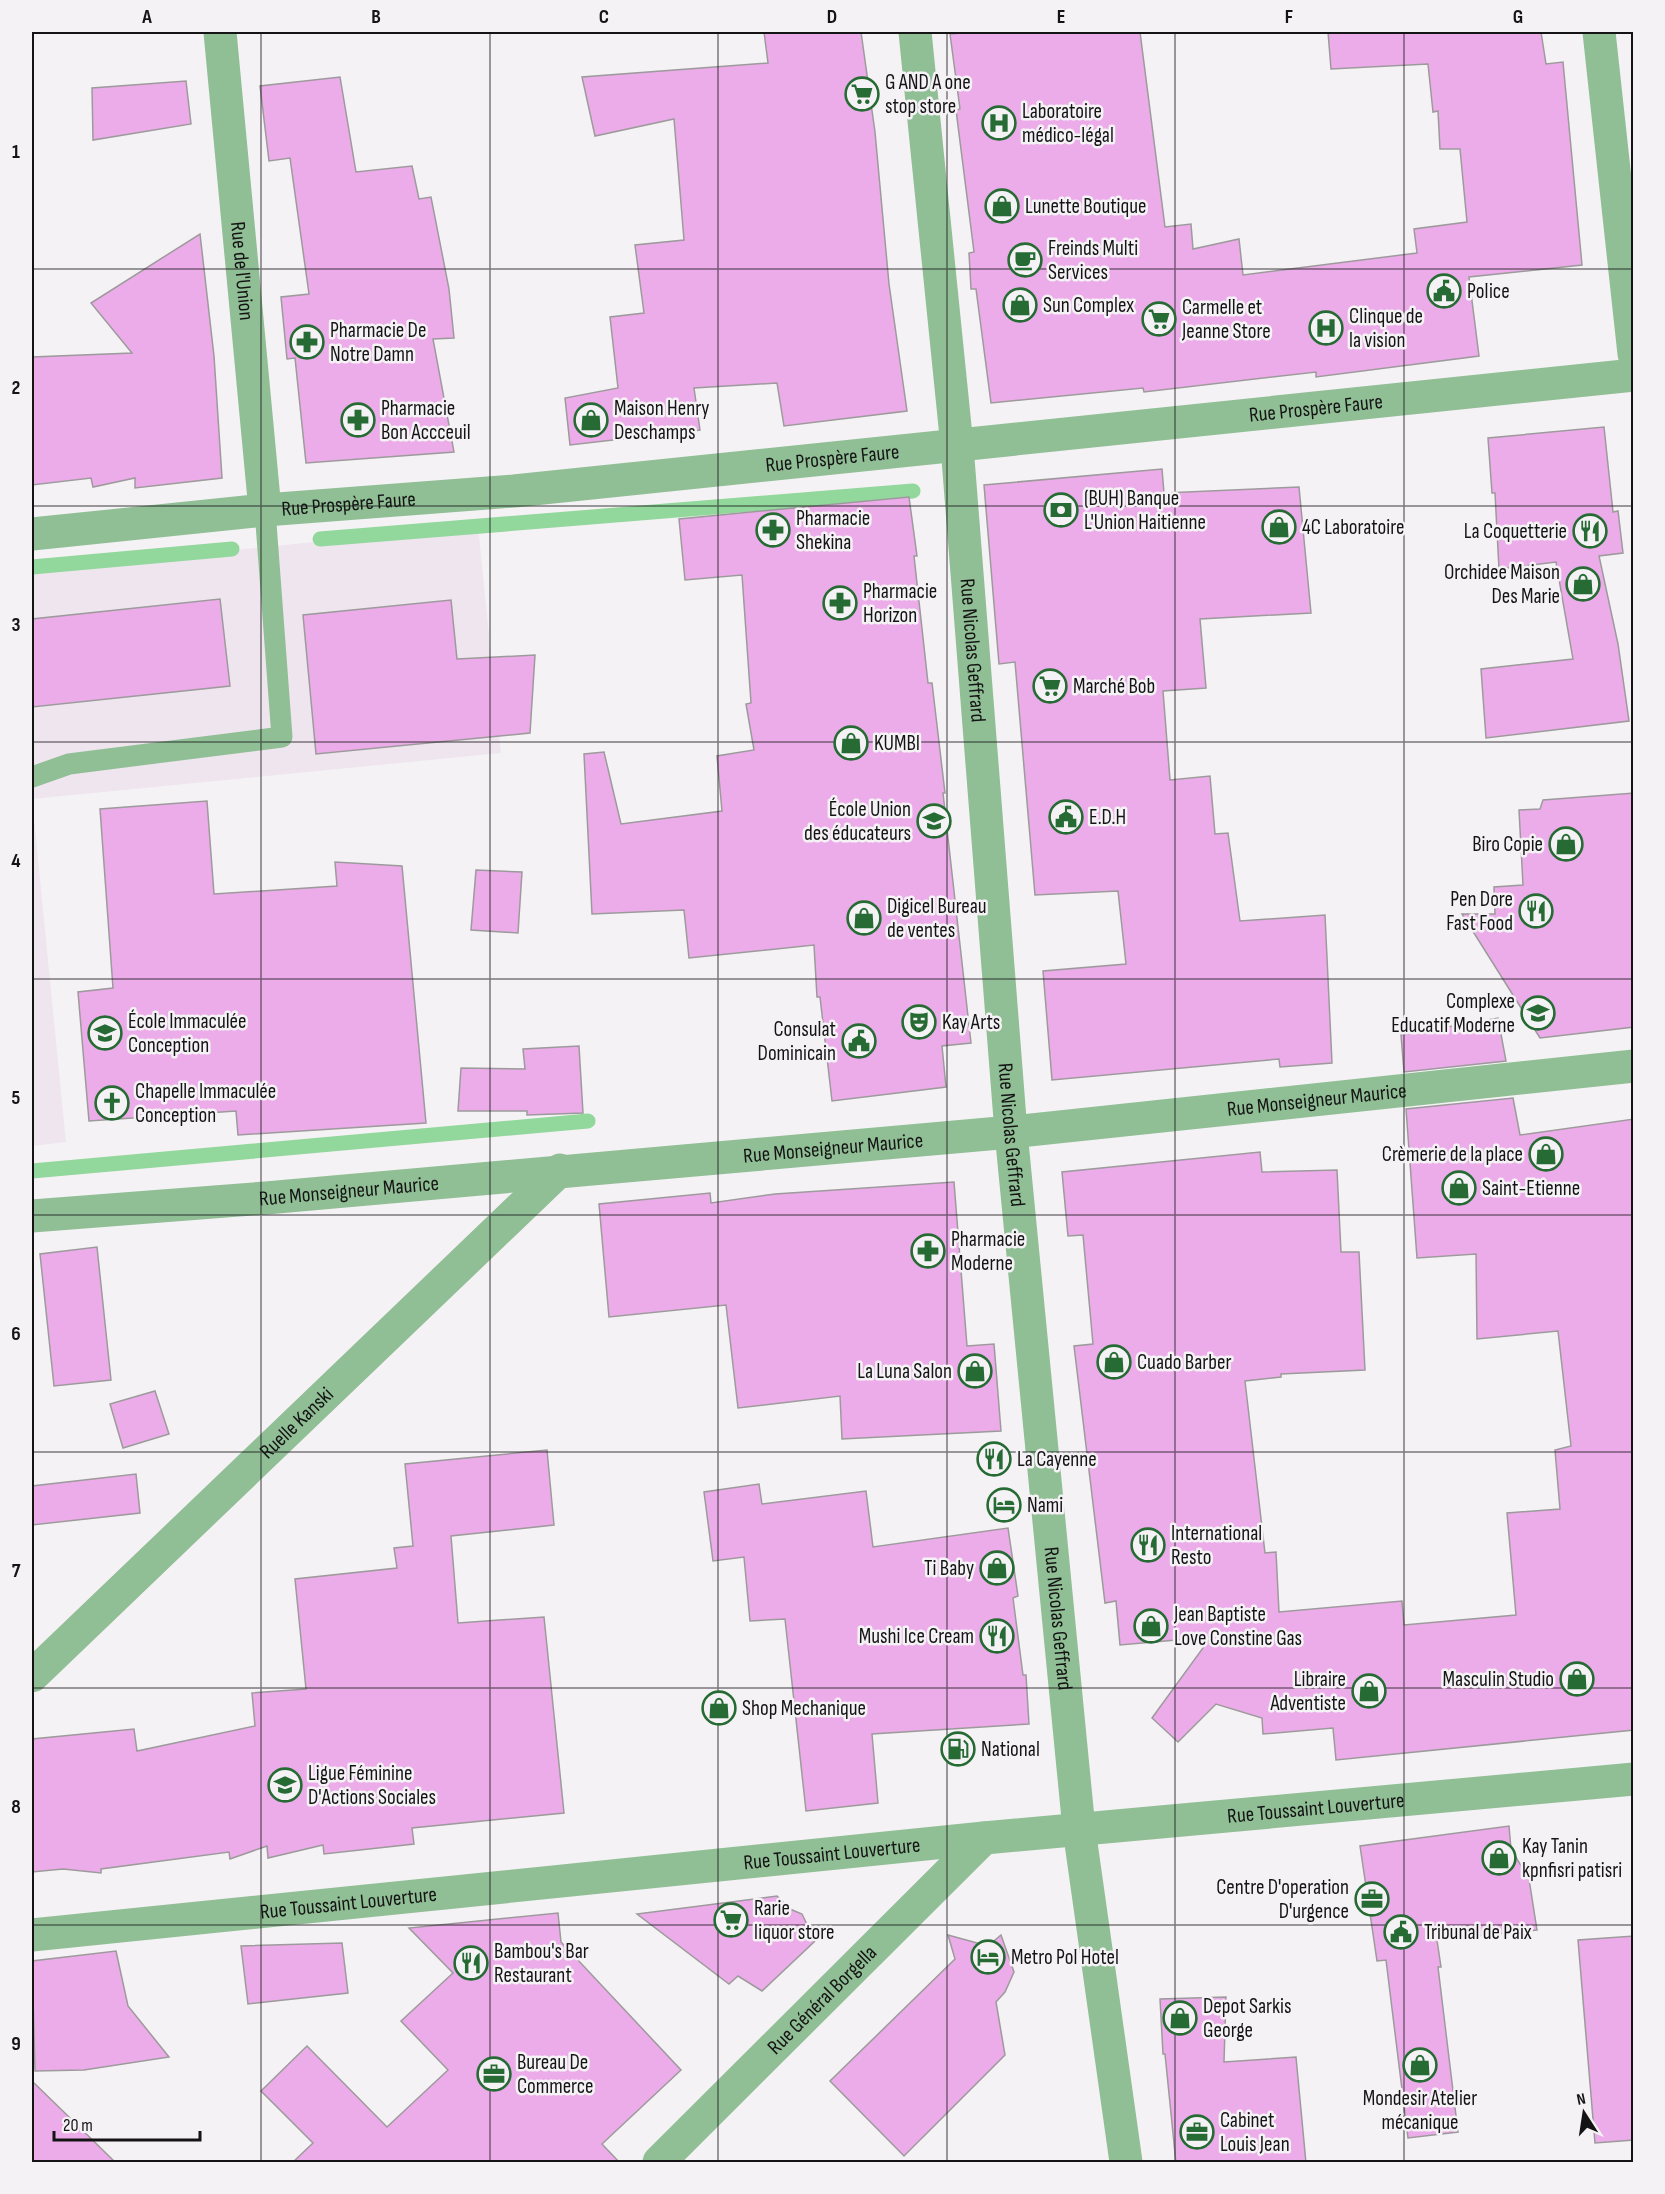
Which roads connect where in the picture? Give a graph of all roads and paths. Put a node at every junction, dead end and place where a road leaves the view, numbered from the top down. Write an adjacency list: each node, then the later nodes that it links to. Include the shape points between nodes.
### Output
1 (220, 32): 7 (street, Rue de l'Union)
2 (915, 32): 6 (street, Rue Nicolas Geffrard)
3 (1599, 32): 4 (street)
4 (1634, 354)
5 (1634, 375): 6 (street, Rue Prospère Faure)
6 (957, 446): 7 (street, Rue Prospère Faure, via 514,491); 11 (street, Rue Nicolas Geffrard)
7 (265, 510): 8 (street, Rue Prospère Faure); 9 (lane, via 282,737 69,764)
8 (32, 534)
9 (32, 777)
10 (1634, 1066): 11 (street, Rue Monseigneur Maurice)
11 (1011, 1132): 12 (street, Rue Monseigneur Maurice); 16 (street, Rue Nicolas Geffrard)
12 (560, 1170): 13 (street, Rue Monseigneur Maurice); 14 (street, Ruelle Kanski)
13 (32, 1216)
14 (32, 1676)
15 (1634, 1779): 16 (street, Rue Toussaint Louverture)
16 (1079, 1829): 17 (street, Rue Toussaint Louverture); 20 (street, Rue Nicolas Geffrard)
17 (984, 1838): 18 (street, Rue Toussaint Louverture); 19 (street, Rue Général Borgella)
18 (32, 1935)
19 (659, 2163)
20 (1126, 2163)

